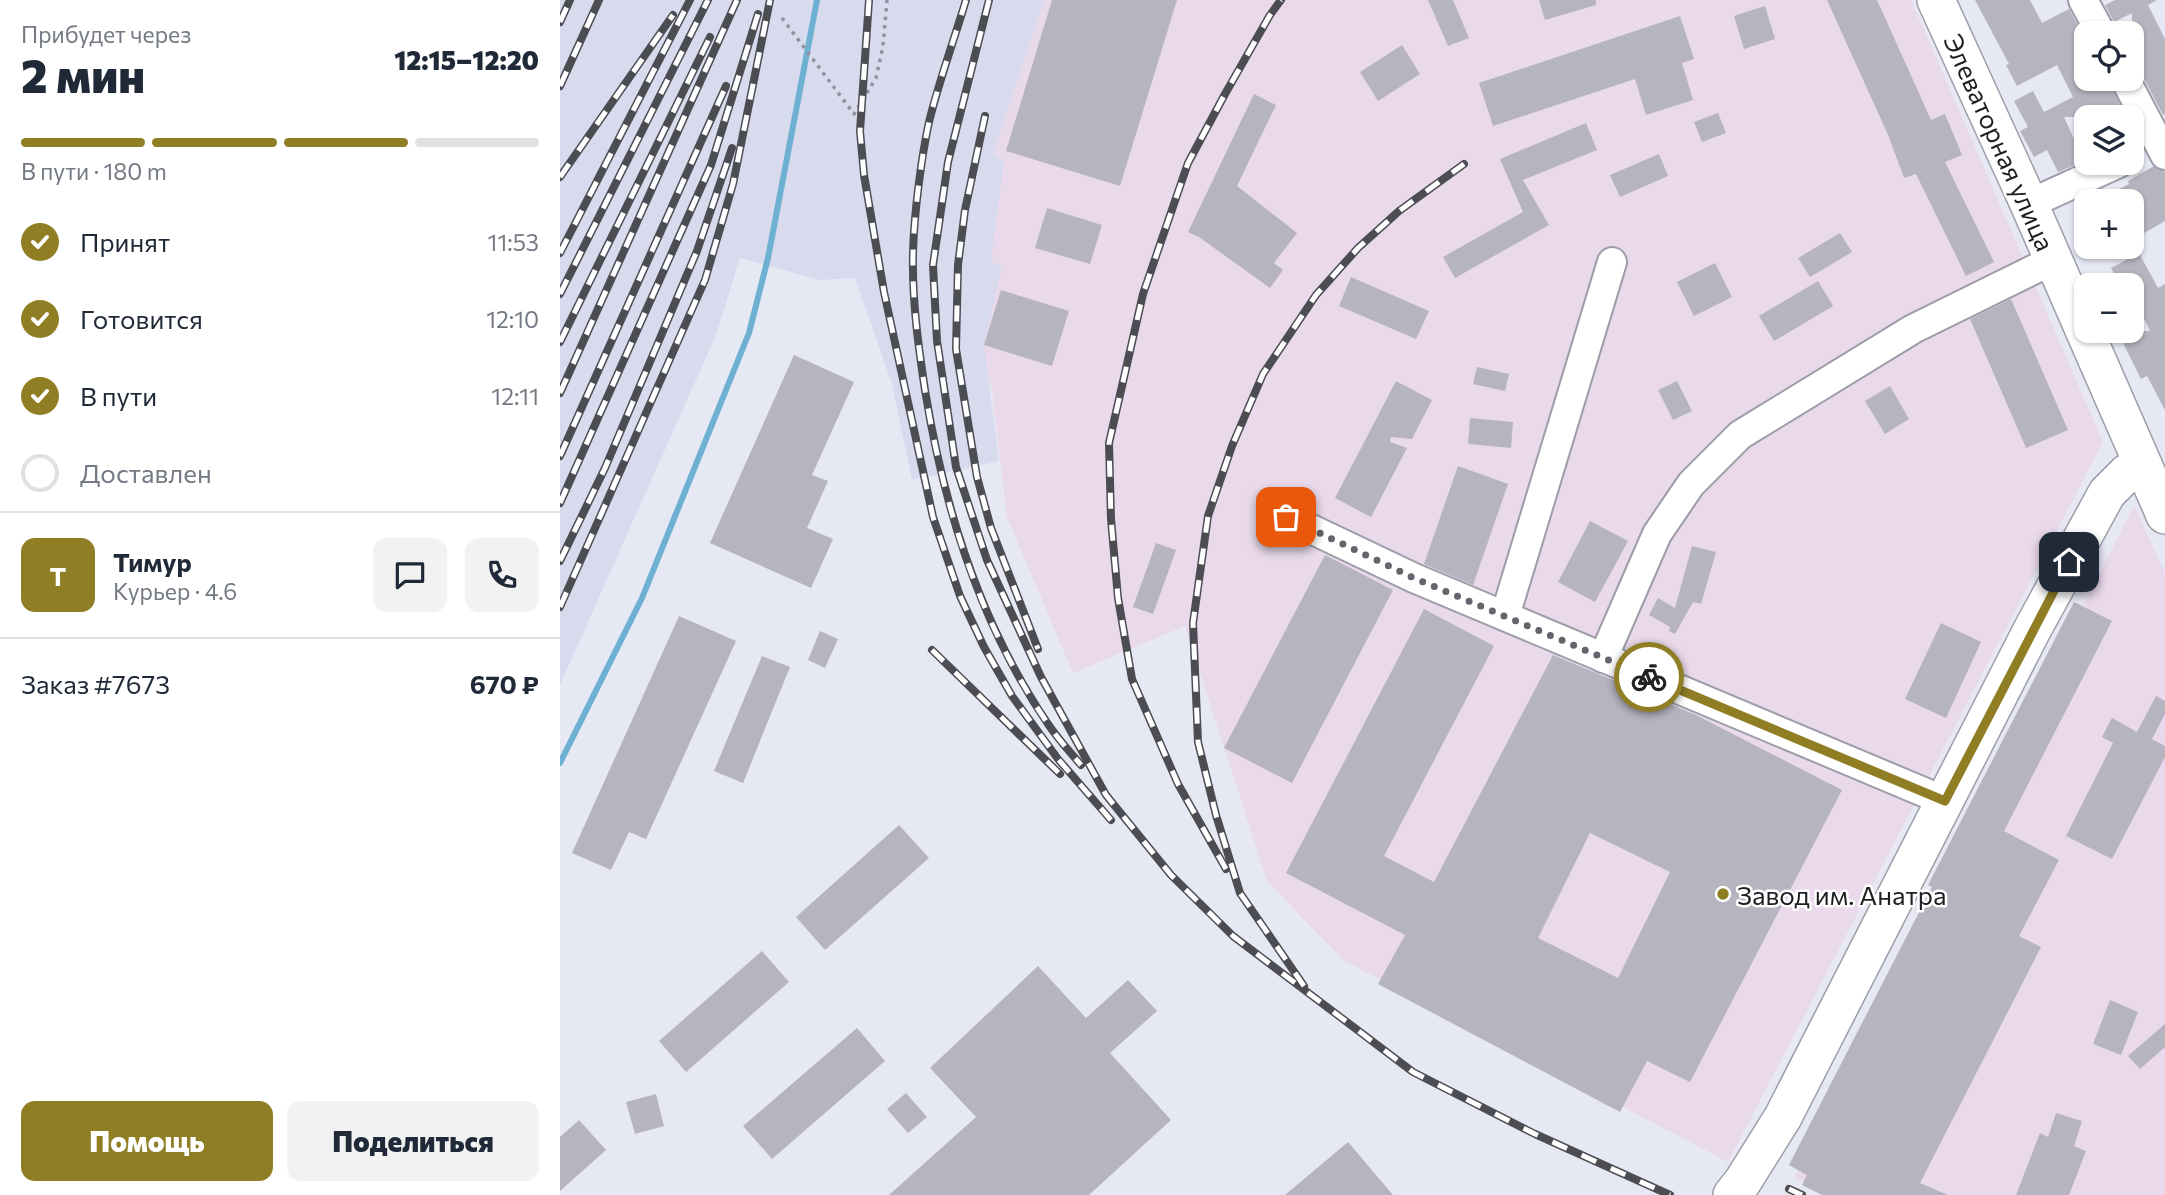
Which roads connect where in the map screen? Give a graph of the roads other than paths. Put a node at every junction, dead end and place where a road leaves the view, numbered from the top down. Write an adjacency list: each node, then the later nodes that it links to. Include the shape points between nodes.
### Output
1 (1936, 0): 8 (main road, Элеваторная улица)
2 (2084, 0): 3 (street)
3 (2095, 21)
4 (2132, 91): 5 (street)
5 (2164, 149): 6 (street)
6 (2144, 155)
7 (2093, 175): 8 (street)
8 (2029, 204): 9 (main road, Элеваторная улица)
9 (2053, 260): 11 (main road, Элеваторная улица); 15 (street, via 1913,329 1740,435 1690,484 1657,534)
10 (1612, 262): 14 (street)
11 (2142, 467): 12 (main road, Элеваторная улица); 16 (main road, via 2127,473 2107,493)
12 (2165, 515)
13 (1286, 517): 14 (street)
14 (1505, 616): 15 (street)
15 (1603, 658): 16 (street)
16 (1945, 801): 17 (main road, via 1783,1117)
17 (1732, 1195)

